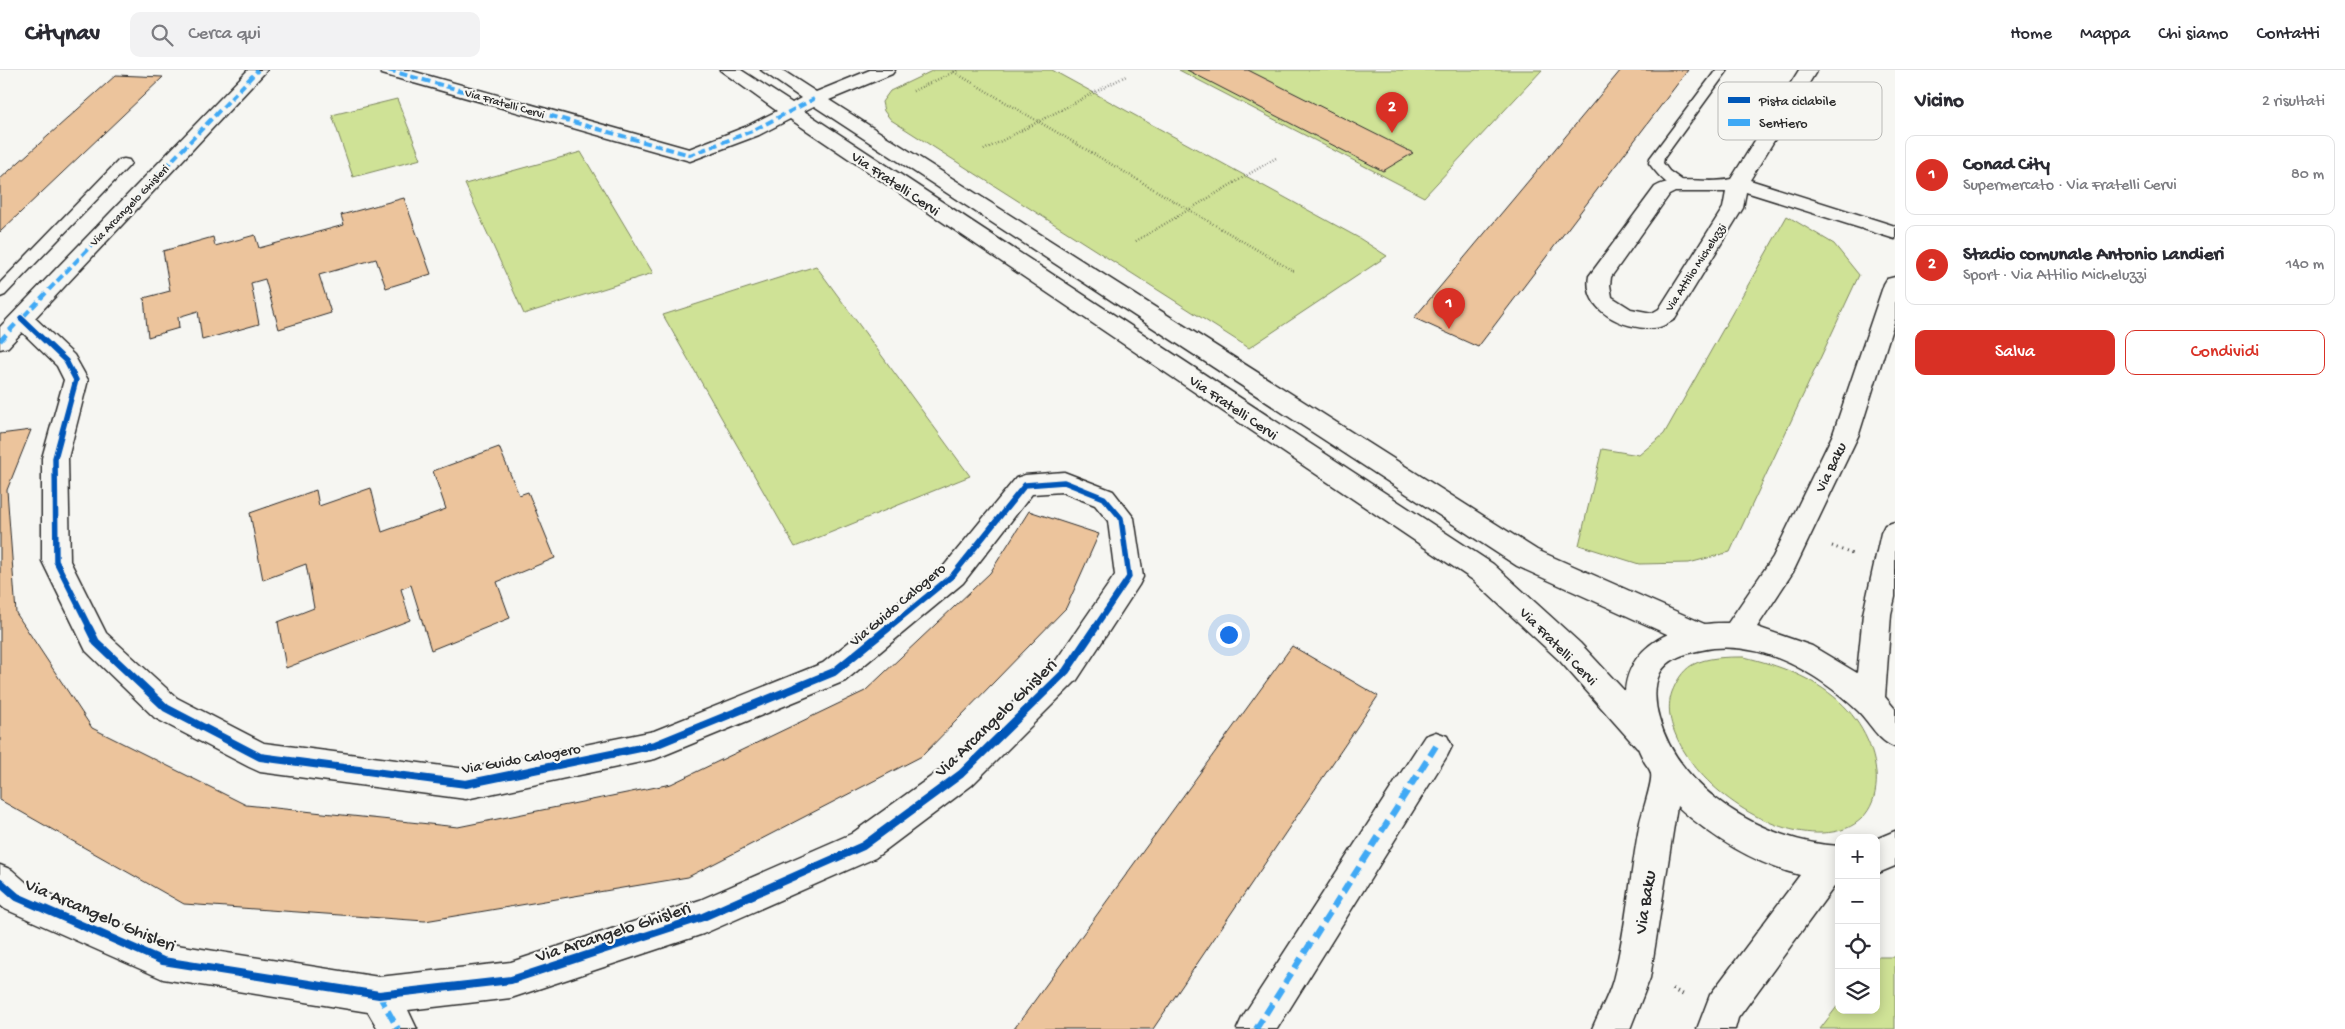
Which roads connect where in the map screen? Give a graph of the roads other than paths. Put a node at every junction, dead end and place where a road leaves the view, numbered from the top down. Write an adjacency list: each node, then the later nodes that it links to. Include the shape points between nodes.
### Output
1 (258, 70): 18 (street, Via Arcangelo Ghisleri)
2 (388, 70): 10 (street, Via Fratelli Cervi, via 690,154 752,131)
3 (729, 70): 10 (street, Via Fratelli Cervi)
4 (770, 70): 9 (street, Via Fratelli Cervi)
5 (886, 70): 9 (street)
6 (1722, 70): 14 (lane, via 1657,158 1656,164 1664,174)
7 (1808, 70): 8 (street, Via Attilio Micheluzzi)
8 (1801, 82)
9 (814, 100): 10 (street, Via Fratelli Cervi); 22 (street, Via Fratelli Cervi, via 1527,558)
10 (790, 112): 25 (street, Via Fratelli Cervi, via 1482,572 1570,652)
11 (1765, 140): 13 (street, Via Attilio Micheluzzi)
12 (124, 163): 17 (lane)
13 (1738, 183): 14 (street, Via Attilio Micheluzzi, via 1722,187); 14 (street, Via Attilio Micheluzzi, via 1733,208 1667,314 1654,320 1634,318 1611,309 1600,297 1597,286 1600,276 1662,191 1671,186); 15 (street, Via Attilio Micheluzzi)
14 (1683, 186)
15 (1895, 233)
16 (1895, 284): 23 (street, Via Baku, via 1846,434 1782,564)
17 (0, 292)
18 (21, 318): 19 (street, Via Arcangelo Ghisleri); 21 (street, Via Guido Calogero, via 66,361 76,380 55,458 56,561 96,642 166,708 260,757 466,784 655,745 834,672 953,574 1025,485 1064,482 1104,498 1121,518)
19 (0, 341)
20 (1895, 533): 24 (street, via 1877,614)
21 (1129, 577): 34 (street, Via Arcangelo Ghisleri, via 1066,671 961,774 863,846 703,917 511,980)
22 (1699, 635): 23 (street); 25 (street, via 1666,646 1646,669 1639,700)
23 (1736, 635): 24 (street, via 1776,644 1817,663)
24 (1887, 720)
25 (1648, 738): 27 (street)
26 (1436, 746): 36 (street)
27 (1668, 773): 31 (street, via 1700,806 1740,834 1785,854); 37 (street, Via Baku, via 1632,978)
28 (1895, 847): 29 (street)
29 (1880, 856)
30 (1880, 860): 32 (street)
31 (1834, 863): 38 (street, via 1723,1008)
32 (1895, 866)
33 (0, 882): 34 (street, Via Arcangelo Ghisleri, via 18,897 163,961)
34 (379, 995): 35 (street)
35 (398, 1029)
36 (1256, 1029)
37 (1611, 1029)
38 (1716, 1029)

